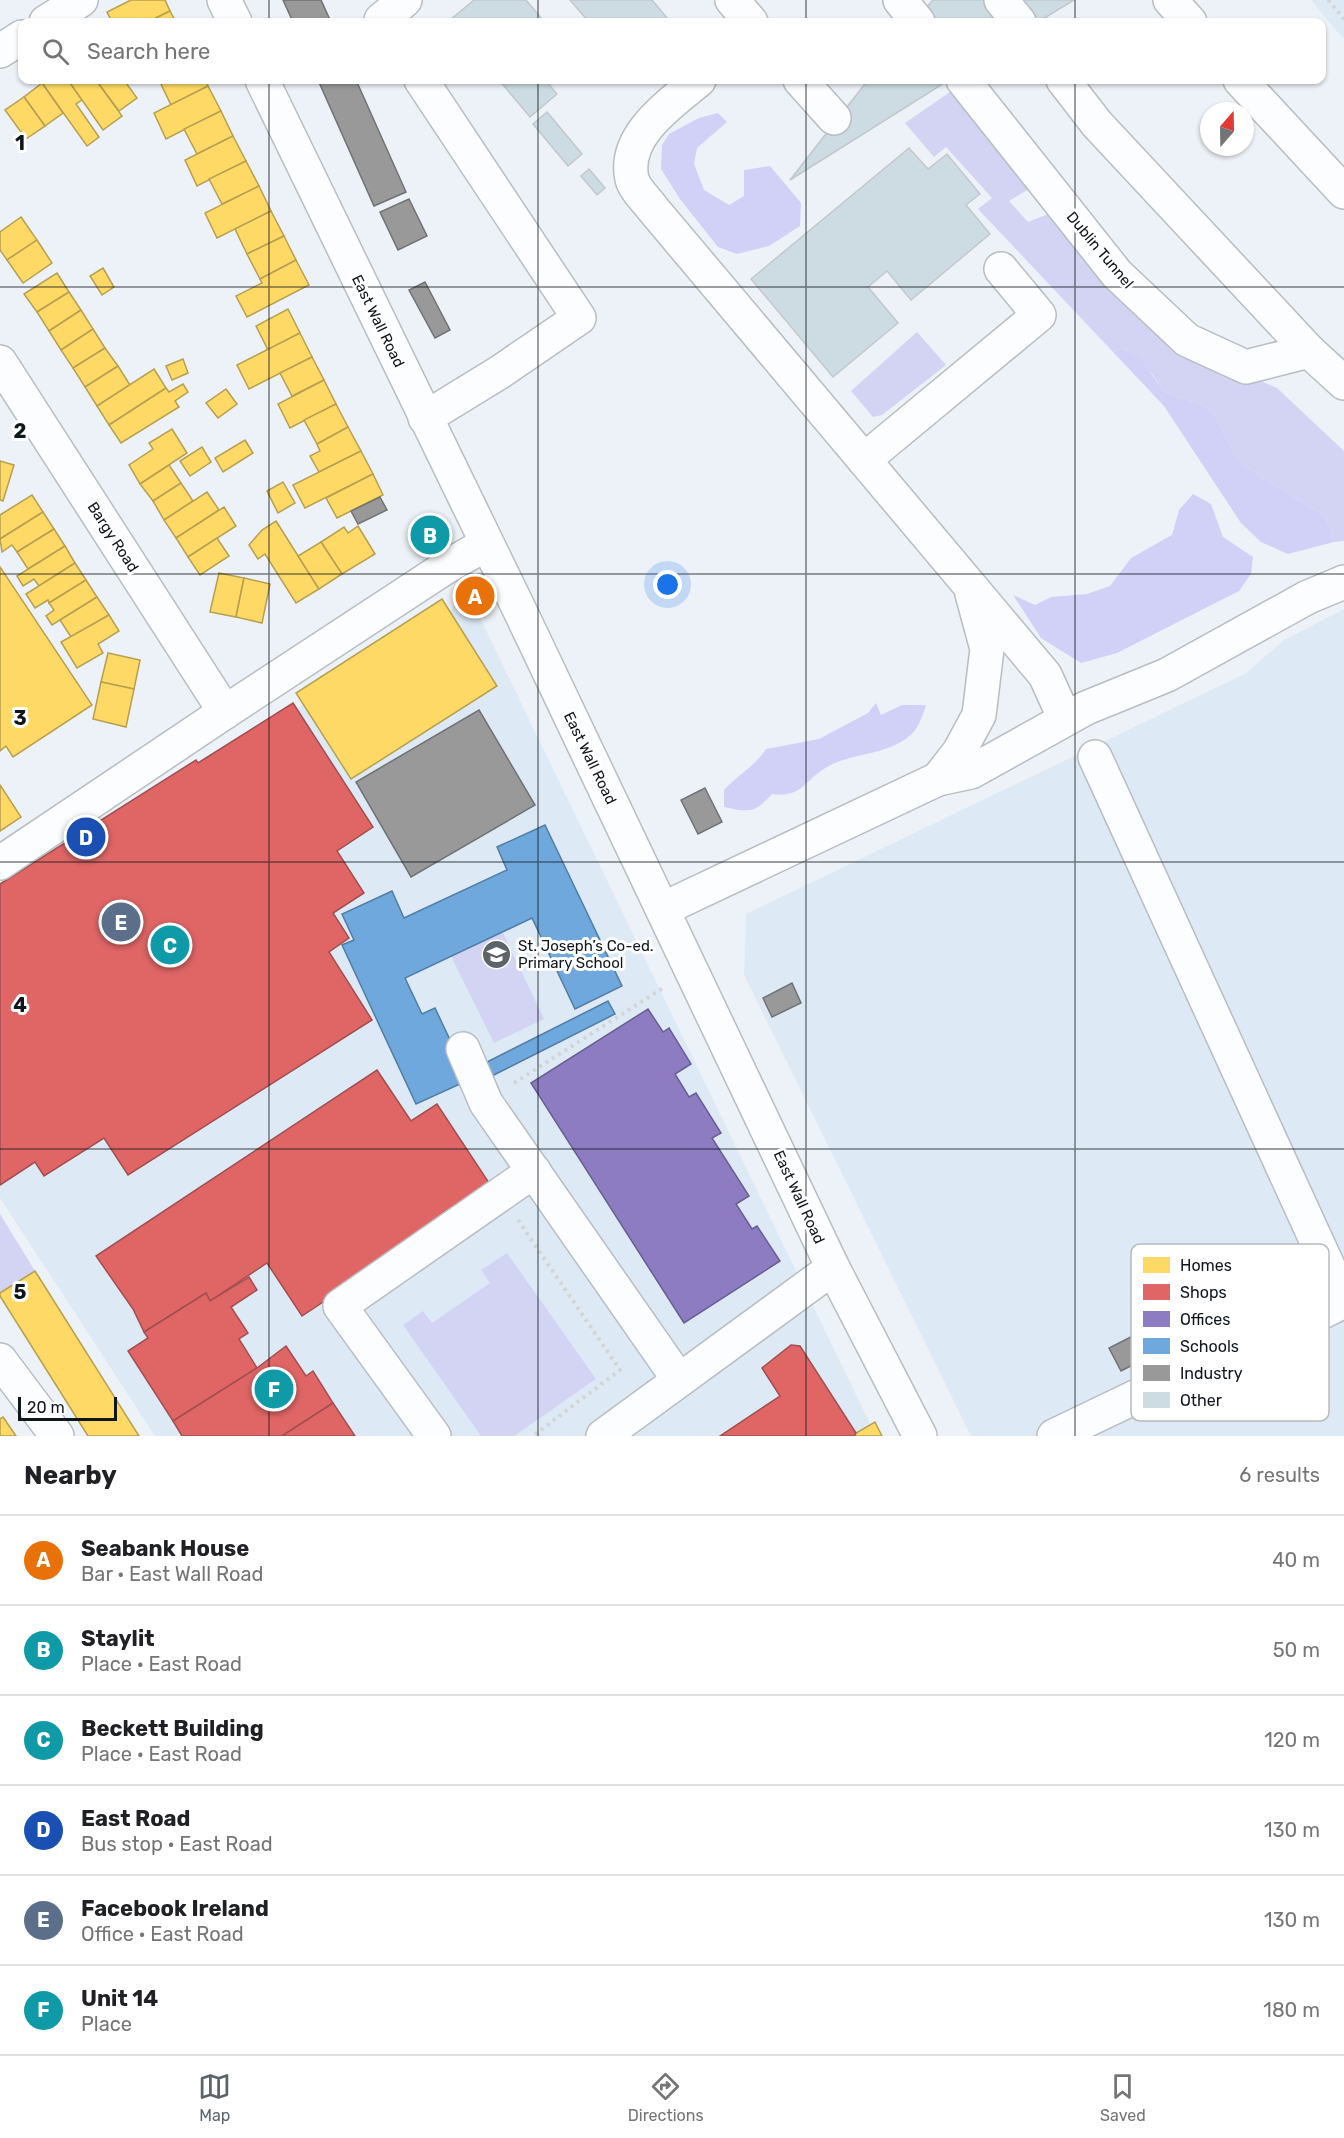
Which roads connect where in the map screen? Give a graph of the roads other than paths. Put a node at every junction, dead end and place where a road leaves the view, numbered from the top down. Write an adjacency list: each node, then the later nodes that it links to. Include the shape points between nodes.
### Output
1 (81, 0): 7 (main road)
2 (224, 0): 8 (main road)
3 (732, 0): 9 (main road)
4 (900, 0): 10 (main road)
5 (1001, 0): 11 (main road)
6 (1170, 0): 12 (main road)
7 (52, 18)
8 (233, 18)
9 (748, 18)
10 (915, 18)
11 (1016, 18)
12 (1186, 18)
13 (18, 40): 14 (main road)
14 (0, 51)
15 (264, 84): 28 (main road, East Wall Road)
16 (424, 84): 28 (main road, via 579,318)
17 (694, 84): 29 (main road, via 641,134 633,158 632,180)
18 (804, 84): 22 (main road)
19 (966, 84): 25 (main road, Dublin Tunnel, via 1117,274 1186,340 1246,367)
20 (1066, 84): 25 (main road, via 1097,124)
21 (1244, 84): 23 (main road)
22 (834, 118)
23 (1338, 184)
24 (1002, 269): 29 (main road, via 1038,315)
25 (1310, 351): 27 (main road)
26 (0, 362): 33 (main road, Bargy Road)
27 (1344, 383)
28 (425, 418): 30 (main road, East Wall Road)
29 (864, 460): 32 (main road)
30 (486, 544): 33 (main road); 38 (main road, East Wall Road)
31 (1344, 582): 34 (main road, via 1308,597 1167,675)
32 (970, 585): 34 (main road, via 1045,675); 36 (main road, via 987,649 979,715 959,752)
33 (225, 712): 37 (main road)
34 (1065, 719): 36 (main road, via 971,772)
35 (1095, 757): 41 (main road)
36 (938, 779): 38 (main road)
37 (0, 863)
38 (663, 909): 42 (main road, East Wall Road)
39 (464, 1049): 40 (main road, via 486,1103)
40 (534, 1171): 46 (main road); 49 (main road, via 339,1306)
41 (1318, 1244)
42 (833, 1268): 46 (main road); 51 (main road, East Wall Road)
43 (1329, 1268): 44 (main road, via 1344,1301)
44 (1329, 1309)
45 (0, 1360): 48 (main road)
46 (679, 1380): 50 (main road)
47 (1131, 1399): 52 (main road)
48 (57, 1436)
49 (434, 1436)
50 (603, 1436)
51 (920, 1436)
52 (1054, 1436)

